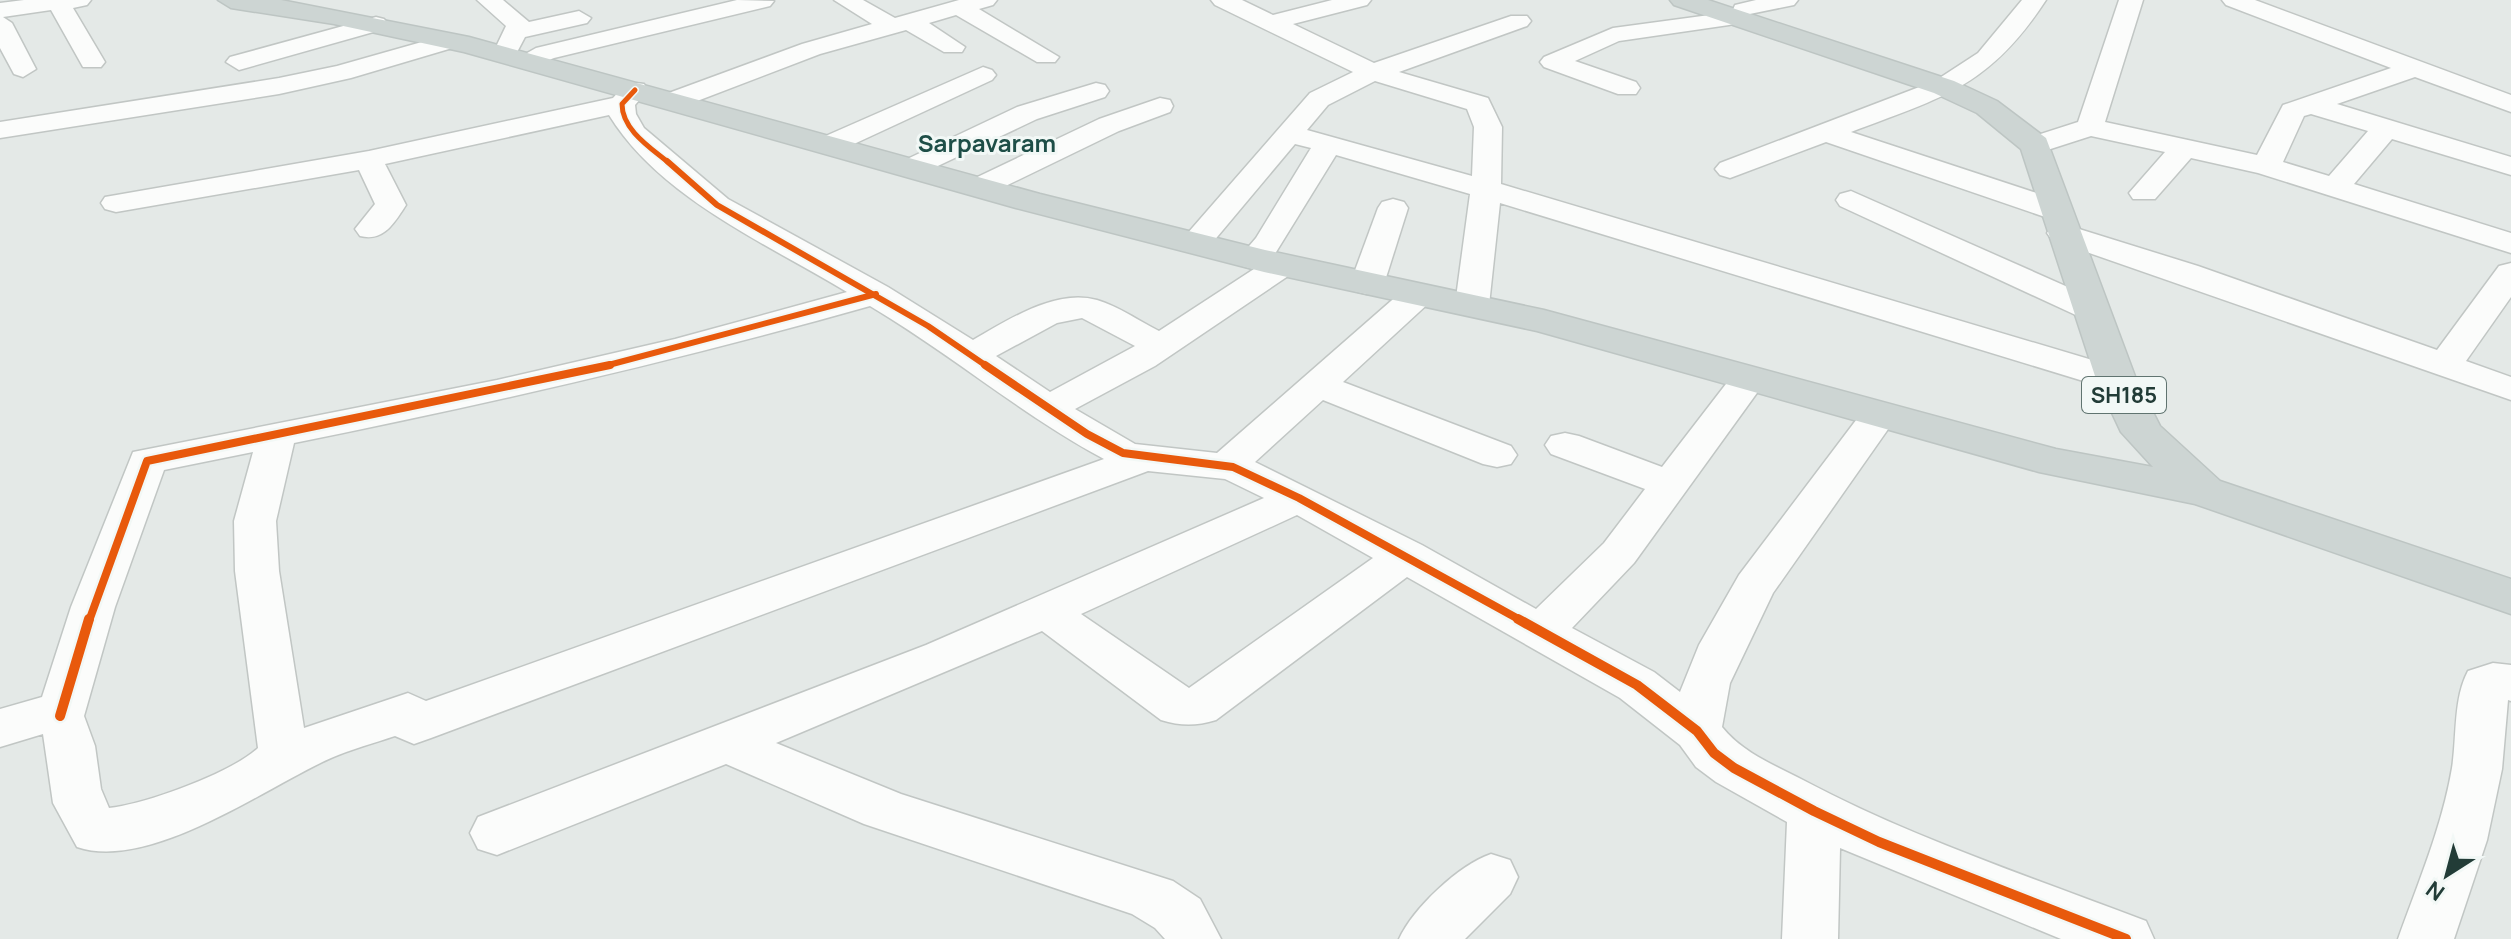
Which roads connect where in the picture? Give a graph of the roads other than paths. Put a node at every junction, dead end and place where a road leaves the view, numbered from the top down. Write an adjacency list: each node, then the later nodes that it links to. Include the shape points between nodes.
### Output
1 (231, 0): 16 (main road, via 334,16)
2 (489, 0): 22 (street, via 519,25)
3 (846, 0): 19 (street)
4 (1223, 0): 18 (street)
5 (1359, 0): 18 (street)
6 (1683, 0): 14 (main road)
7 (1786, 0): 14 (street)
8 (2034, 0): 31 (street, via 1987,58)
9 (2131, 0): 38 (street)
10 (2234, 0): 27 (street)
11 (69, 1): 17 (street); 25 (street)
12 (762, 1): 22 (street, via 545,53)
13 (971, 3): 19 (street); 24 (street)
14 (1730, 9): 23 (street, via 1636,30); 31 (main road)
15 (599, 13): 22 (street)
16 (381, 14): 20 (main road); 26 (street)
17 (1, 23): 28 (street)
18 (1271, 23): 29 (street)
19 (900, 24): 21 (street); 34 (street)
20 (450, 41): 22 (main road); 40 (street, via 279,86)
21 (953, 47)
22 (515, 49): 34 (main road)
23 (1562, 56): 29 (street, via 1509,25); 32 (street, via 1555,65)
24 (1046, 57)
25 (92, 62)
26 (239, 62)
27 (2415, 68): 35 (street); 36 (street)
28 (23, 69)
29 (1373, 72): 41 (street, via 1319,99); 54 (street, via 1478,104 1488,127)
30 (983, 75): 43 (street)
31 (1944, 87): 42 (street); 45 (main road, via 1987,107)
32 (1627, 88)
33 (1096, 91): 50 (street, via 1027,113)
34 (644, 98): 43 (main road); 47 (street); 66 (street, via 622,114 634,133 707,198)
35 (2511, 104)
36 (2311, 105): 39 (street); 48 (street, via 2293,111)
37 (1160, 106): 52 (street)
38 (2090, 127): 45 (street); 46 (street)
39 (2386, 128): 49 (street); 53 (street)
40 (0, 130)
41 (1288, 133): 44 (street); 61 (street)
42 (1826, 133): 51 (street); 59 (street)
43 (831, 144): 50 (main road)
44 (1328, 144): 54 (street); 63 (street, via 1269,243)
45 (2035, 145): 59 (main road, SH185)
46 (2185, 148): 48 (street); 55 (street)
47 (368, 159): 57 (street); 60 (street, via 391,205)
48 (2266, 166): 53 (street)
49 (2511, 166)
50 (913, 167): 52 (main road)
51 (1730, 169)
52 (980, 187): 61 (main road)
53 (2335, 188): 62 (street)
54 (1486, 189): 68 (street); 74 (street)
55 (2144, 193)
56 (1851, 200): 69 (street)
57 (116, 203)
58 (1393, 208): 65 (street)
59 (2060, 222): 69 (main road, SH185); 72 (street)
60 (371, 229)
61 (1196, 242): 63 (main road)
62 (2511, 243)
63 (1268, 262): 65 (main road); 70 (street)
64 (2511, 273): 72 (street)
65 (1367, 284): 67 (main road)
66 (876, 294): 71 (street); 79 (street, via 682,348)
67 (1419, 294): 68 (main road); 75 (street)
68 (1472, 305): 73 (main road)
69 (2092, 310): 74 (main road, SH185)
70 (1161, 346): 71 (street, via 1078,305); 77 (street)
71 (970, 356): 77 (street)
72 (2445, 365): 76 (street)
73 (1749, 379): 78 (main road); 84 (street)
74 (2116, 379): 85 (main road, SH185, via 2142,432)
75 (1318, 385): 81 (street); 83 (street)
76 (2511, 389)
77 (1047, 409): 82 (street, via 1123,453)
78 (1879, 415): 85 (main road, via 2054,462); 94 (street, via 1755,586 1706,683)
79 (276, 437): 92 (street, via 147,461); 96 (street, via 255,521 257,571 283,750)
80 (1565, 445): 84 (street)
81 (1497, 455)
82 (1145, 458): 83 (street); 96 (street, via 411,719 314,744)
83 (1226, 466): 86 (street)
84 (1672, 485): 90 (street, via 1619,553)
85 (2204, 491): 88 (main road, SH185)
86 (1299, 498): 87 (street); 89 (street)
87 (1407, 555): 89 (street, via 1189,710); 90 (street)
88 (2511, 597)
89 (1047, 612): 95 (street)
90 (1542, 631): 94 (street, via 1637,685)
91 (2511, 683): 104 (street, via 2485,684 2477,769 2460,840)
92 (60, 716): 93 (street, via 46,714); 96 (street, via 68,731 77,808 96,831 111,833 139,825)
93 (0, 728)
94 (1697, 731): 97 (street, via 1734,768)
95 (731, 744): 98 (street); 100 (street, via 855,799 1158,899 1188,924)
96 (274, 765)
97 (1814, 811): 102 (street); 103 (street, via 1879,842)
98 (497, 833)
99 (1491, 877): 101 (street)
100 (1193, 939)
101 (1427, 939)
102 (1810, 939)
103 (2126, 939)
104 (2426, 939)

